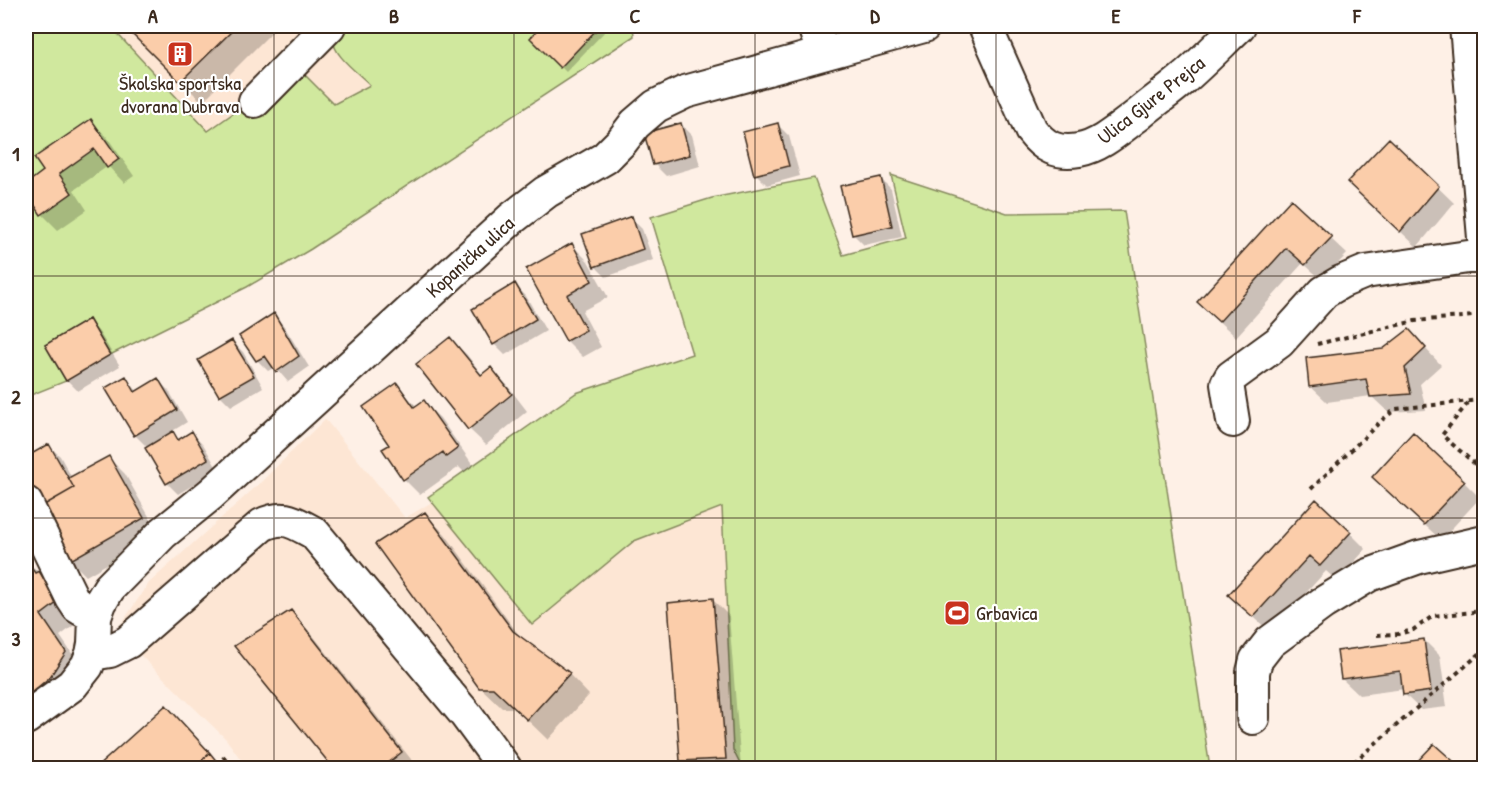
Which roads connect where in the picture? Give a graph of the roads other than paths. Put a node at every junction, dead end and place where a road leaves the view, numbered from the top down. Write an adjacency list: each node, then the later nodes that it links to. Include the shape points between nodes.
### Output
1 (329, 26): 7 (street)
2 (924, 26): 6 (street, Kopanička ulica)
3 (985, 26): 4 (street, Ulica Gjure Prejca, via 1031,130 1039,140 1059,151 1091,147 1117,131 1182,81)
4 (1239, 26)
5 (1466, 26): 8 (street)
6 (819, 39): 14 (street, Kopanička ulica, via 657,106 605,158 546,192 511,219 164,533 110,588)
7 (255, 101)
8 (1480, 124): 9 (street)
9 (1485, 238)
10 (1485, 257): 11 (street, via 1365,272 1324,292 1279,342 1231,377 1227,384)
11 (1233, 421)
12 (26, 503): 14 (street, via 72,598)
13 (1485, 542): 17 (street, via 1419,557 1369,575 1270,642 1256,660 1253,672)
14 (94, 617): 15 (street)
15 (92, 654): 16 (street, via 72,685); 18 (street, via 128,642 262,525 274,519 289,520 314,533)
16 (26, 718)
17 (1253, 718)
18 (506, 768)

